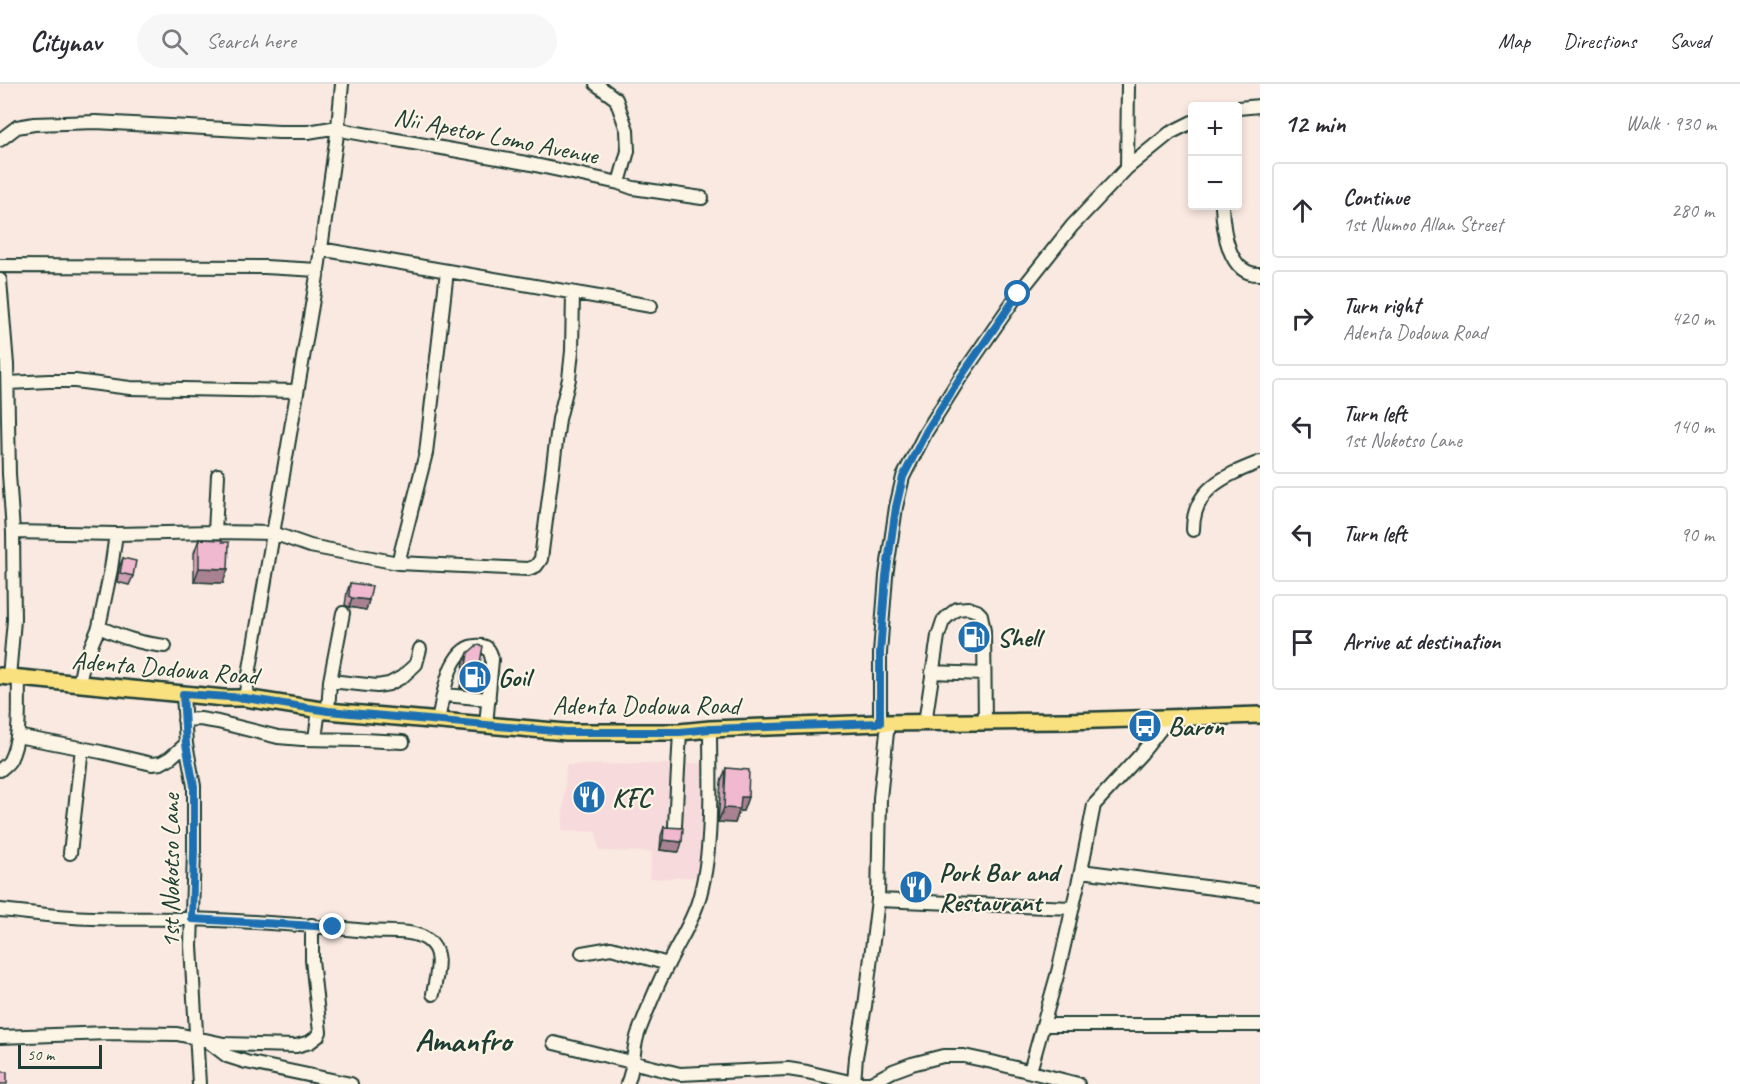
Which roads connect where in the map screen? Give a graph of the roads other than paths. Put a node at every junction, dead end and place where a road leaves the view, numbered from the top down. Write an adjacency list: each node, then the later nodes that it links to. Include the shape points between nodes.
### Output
1 (342, 84): 7 (street)
2 (596, 84): 10 (street, via 616,99 627,130 628,151)
3 (1128, 84): 9 (street)
4 (1260, 106): 5 (street)
5 (1242, 108)
6 (1188, 124): 9 (street, via 1170,133)
7 (338, 127): 8 (street, Nii Apetor Lomo Avenue, via 279,132 96,122 34,124 17,127); 10 (street, Nii Apetor Lomo Avenue); 13 (street)
8 (0, 140)
9 (1126, 168): 53 (street, via 1072,226 1018,294 931,423 903,477 886,576 880,653)
10 (619, 183): 11 (street, Nii Apetor Lomo Avenue)
11 (702, 198)
12 (1222, 210): 17 (street, via 1233,258 1248,272)
13 (320, 249): 15 (street); 16 (street)
14 (0, 266): 15 (street)
15 (318, 270): 23 (street)
16 (447, 271): 19 (street); 33 (street, via 426,453)
17 (1260, 274)
18 (0, 280): 20 (street)
19 (573, 292): 21 (street); 33 (street, via 569,379 559,419 541,559 528,569)
20 (1, 302): 22 (street)
21 (651, 306)
22 (8, 383): 23 (street, via 75,381 158,390); 24 (street)
23 (296, 392): 30 (street)
24 (4, 430): 28 (street)
25 (1260, 462): 27 (street, via 1210,488 1196,508)
26 (218, 475): 29 (street)
27 (1193, 530)
28 (13, 532): 31 (street); 32 (street)
29 (215, 532): 30 (street); 31 (street)
30 (273, 533): 33 (street, via 310,546); 45 (street)
31 (116, 534): 35 (street)
32 (6, 553): 40 (street, via 14,620)
33 (398, 563)
34 (343, 613): 41 (street)
35 (99, 627): 36 (street, via 142,644); 42 (street)
36 (165, 646)
37 (420, 649): 41 (street, via 416,663 390,684)
38 (933, 672): 39 (street); 39 (street, via 943,621 957,609 968,608 981,615); 54 (street)
39 (984, 674): 52 (street)
40 (6, 677): 42 (main road, Adenta Dodowa Road); 58 (street)
41 (330, 681): 47 (street)
42 (79, 684): 43 (main road, Adenta Dodowa Road)
43 (183, 694): 45 (main road, Adenta Dodowa Road); 50 (street, 1st Nokotso Lane)
44 (444, 694): 46 (street); 46 (street, via 456,659 469,646 480,646 491,653); 51 (street)
45 (245, 698): 47 (main road, Adenta Dodowa Road)
46 (489, 699): 55 (street)
47 (324, 710): 51 (main road, Adenta Dodowa Road); 59 (street)
48 (1260, 715): 49 (main road, Adenta Dodowa Road)
49 (1170, 717): 52 (main road, Adenta Dodowa Road); 66 (street, via 1094,805)
50 (184, 720): 59 (street, via 209,720 278,737); 61 (street, 1st Nokotso Lane)
51 (438, 721): 55 (main road, Adenta Dodowa Road)
52 (985, 722): 54 (main road, Adenta Dodowa Road)
53 (884, 723): 54 (main road, Adenta Dodowa Road); 56 (main road, Adenta Dodowa Road); 68 (street)
54 (925, 723)
55 (486, 725): 57 (main road, Adenta Dodowa Road, via 566,732)
56 (710, 729): 57 (main road, Adenta Dodowa Road); 74 (street, via 704,881 691,921)
57 (680, 732): 64 (street)
58 (17, 736): 62 (street); 63 (street, via 9,761)
59 (315, 739): 60 (street)
60 (403, 742)
61 (186, 744): 62 (street, via 161,764); 71 (street, 1st Nokotso Lane, via 194,786)
62 (82, 748): 65 (street)
63 (0, 770)
64 (675, 826)
65 (70, 853)
66 (1081, 871): 67 (street); 69 (street)
67 (1260, 894)
68 (878, 900): 69 (street); 84 (street)
69 (1072, 908): 76 (street)
70 (0, 910): 71 (street, via 73,917)
71 (192, 919): 72 (street); 79 (street, 1st Nokotso Lane)
72 (312, 925): 75 (street, via 426,938 438,962); 80 (street, via 318,1036 296,1046)
73 (582, 953): 74 (street, via 611,948)
74 (668, 964): 82 (street, via 638,1034)
75 (433, 994)
76 (1043, 1025): 77 (street); 83 (street)
77 (1260, 1025)
78 (0, 1037): 79 (street, via 177,1034)
79 (196, 1038): 80 (street); 86 (street, 1st Nokotso Lane)
80 (210, 1042): 87 (street, via 227,1056 246,1062)
81 (554, 1044): 82 (street)
82 (633, 1062): 84 (street, via 680,1074 788,1069); 88 (street)
83 (1030, 1071): 85 (street, via 964,1056 943,1056 912,1064); 89 (street)
84 (855, 1083): 85 (street)
85 (870, 1083)
86 (199, 1084)
87 (351, 1084)
88 (627, 1084)
89 (1078, 1084)

